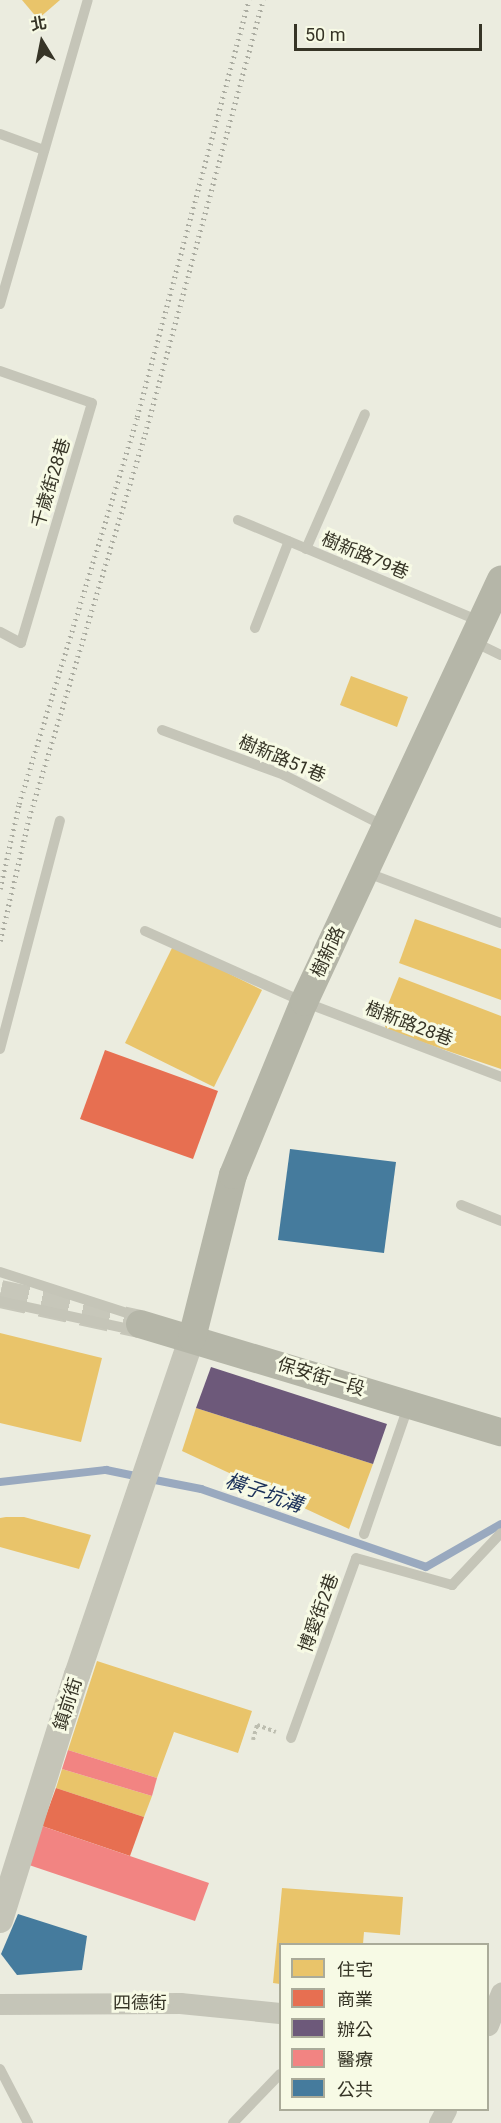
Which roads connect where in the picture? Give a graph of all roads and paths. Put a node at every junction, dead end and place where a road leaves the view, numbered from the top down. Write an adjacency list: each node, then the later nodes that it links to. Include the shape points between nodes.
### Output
1 (88, 0): 3 (lane)
2 (0, 134): 3 (lane)
3 (44, 150): 4 (lane)
4 (0, 304)
5 (0, 371): 13 (lane, 千歲街28巷, via 92,404 21,643)
6 (365, 414): 9 (lane)
7 (237, 520): 8 (lane, 樹新路79巷)
8 (289, 542): 9 (lane, 樹新路79巷); 11 (lane)
9 (306, 549): 12 (lane, 樹新路79巷)
10 (500, 583): 12 (main road, 樹新路)
11 (255, 628)
12 (476, 631): 14 (lane, 樹新路79巷); 17 (main road, 樹新路)
13 (0, 632)
14 (501, 655)
15 (162, 730): 17 (lane, 樹新路51巷, via 284,775)
16 (60, 821): 22 (lane)
17 (386, 826): 18 (main road, 樹新路)
18 (365, 872): 19 (lane); 21 (main road, 樹新路)
19 (501, 923)
20 (145, 931): 21 (lane, 樹新路28巷)
21 (304, 1002): 23 (lane, 樹新路28巷); 29 (main road, 樹新路, via 233,1175)
22 (0, 1049)
23 (501, 1077)
24 (461, 1204): 25 (lane)
25 (501, 1221)
26 (0, 1272): 28 (lane, 保安街一段, via 136,1316)
27 (0, 1301): 28 (lane, 保安街一段, via 129,1329)
28 (140, 1324): 29 (main road, 保安街一段)
29 (192, 1338): 30 (main road, 保安街一段); 36 (street, 鎮前街)
30 (409, 1403): 31 (main road, 保安街一段); 33 (lane)
31 (501, 1432)
32 (501, 1533): 34 (lane, 博愛街2巷, via 452,1585 356,1558)
33 (364, 1534)
34 (291, 1738): 35 (path, via 257,1725)
35 (253, 1740)
36 (0, 1920)
37 (501, 1993): 40 (street)
38 (0, 2004): 39 (street, 四德街, via 180,2003)
39 (279, 2013)
40 (489, 2023)
41 (0, 2069): 43 (lane)
42 (279, 2075): 44 (lane)
43 (28, 2123)
44 (232, 2123)

